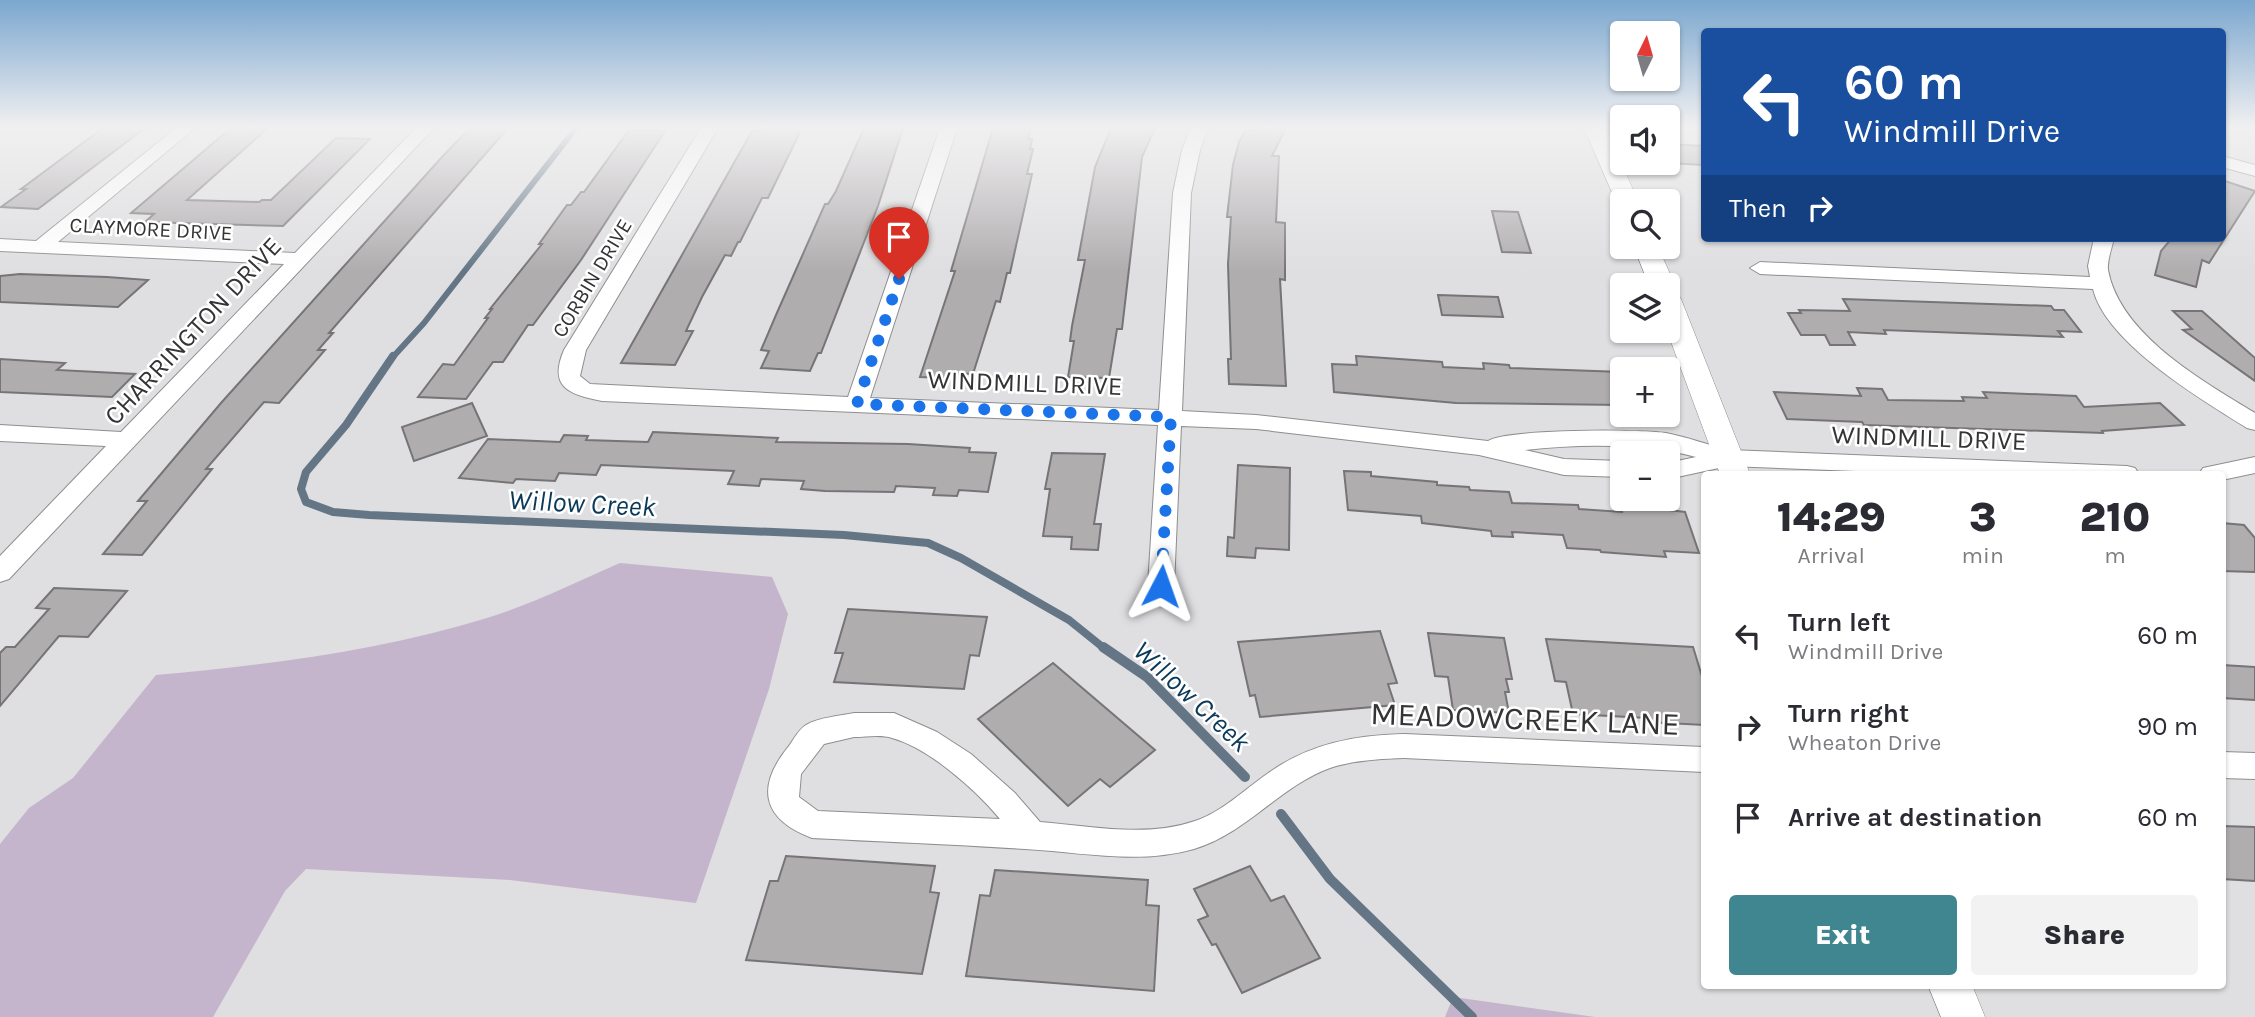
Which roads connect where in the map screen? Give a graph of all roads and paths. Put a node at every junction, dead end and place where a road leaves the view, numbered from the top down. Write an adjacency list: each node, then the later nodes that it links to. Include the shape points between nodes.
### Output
1 (128, 175): 8 (street)
2 (380, 175): 9 (street, CHARRINGTON DRIVE)
3 (681, 175): 13 (street, CORBIN DRIVE, via 575,350 566,367)
4 (932, 175): 14 (street)
5 (1186, 175): 15 (street)
6 (2103, 242): 11 (street, via 2098,257)
7 (0, 245): 8 (street, CLAYMORE DRIVE)
8 (40, 247): 9 (street, CLAYMORE DRIVE)
9 (300, 259): 18 (street, CHARRINGTON DRIVE)
10 (1760, 268): 11 (street)
11 (2101, 283): 16 (street, via 2118,315 2154,354)
12 (1680, 330): 21 (street)
13 (571, 381): 14 (street, WINDMILL DRIVE, via 602,394)
14 (857, 404): 15 (street, WINDMILL DRIVE)
15 (1171, 417): 19 (street, WINDMILL DRIVE, via 1333,429); 27 (street)
16 (2255, 423)
17 (0, 433): 18 (street)
18 (128, 440): 26 (street, CHARRINGTON DRIVE)
19 (1479, 447): 21 (street, WINDMILL DRIVE, via 1552,439 1665,441); 22 (street, WINDMILL DRIVE, via 1564,467)
20 (2255, 465): 25 (street)
21 (1732, 466): 23 (street, WINDMILL DRIVE); 24 (street, WINDMILL DRIVE)
22 (1610, 469)
23 (1680, 470)
24 (1979, 471)
25 (2226, 471)
26 (0, 572)
27 (1161, 586)
28 (1701, 760): 31 (street, MEADOWCREEK LANE, via 1367,747 1315,760 1231,819 1193,835 1115,845)
29 (2226, 765): 30 (street)
30 (2255, 766)
31 (1032, 835): 31 (street, MEADOWCREEK LANE, via 812,824 783,803 786,769 815,734 854,725 894,725 961,763)
32 (1952, 989): 33 (street)
33 (1963, 1017)

